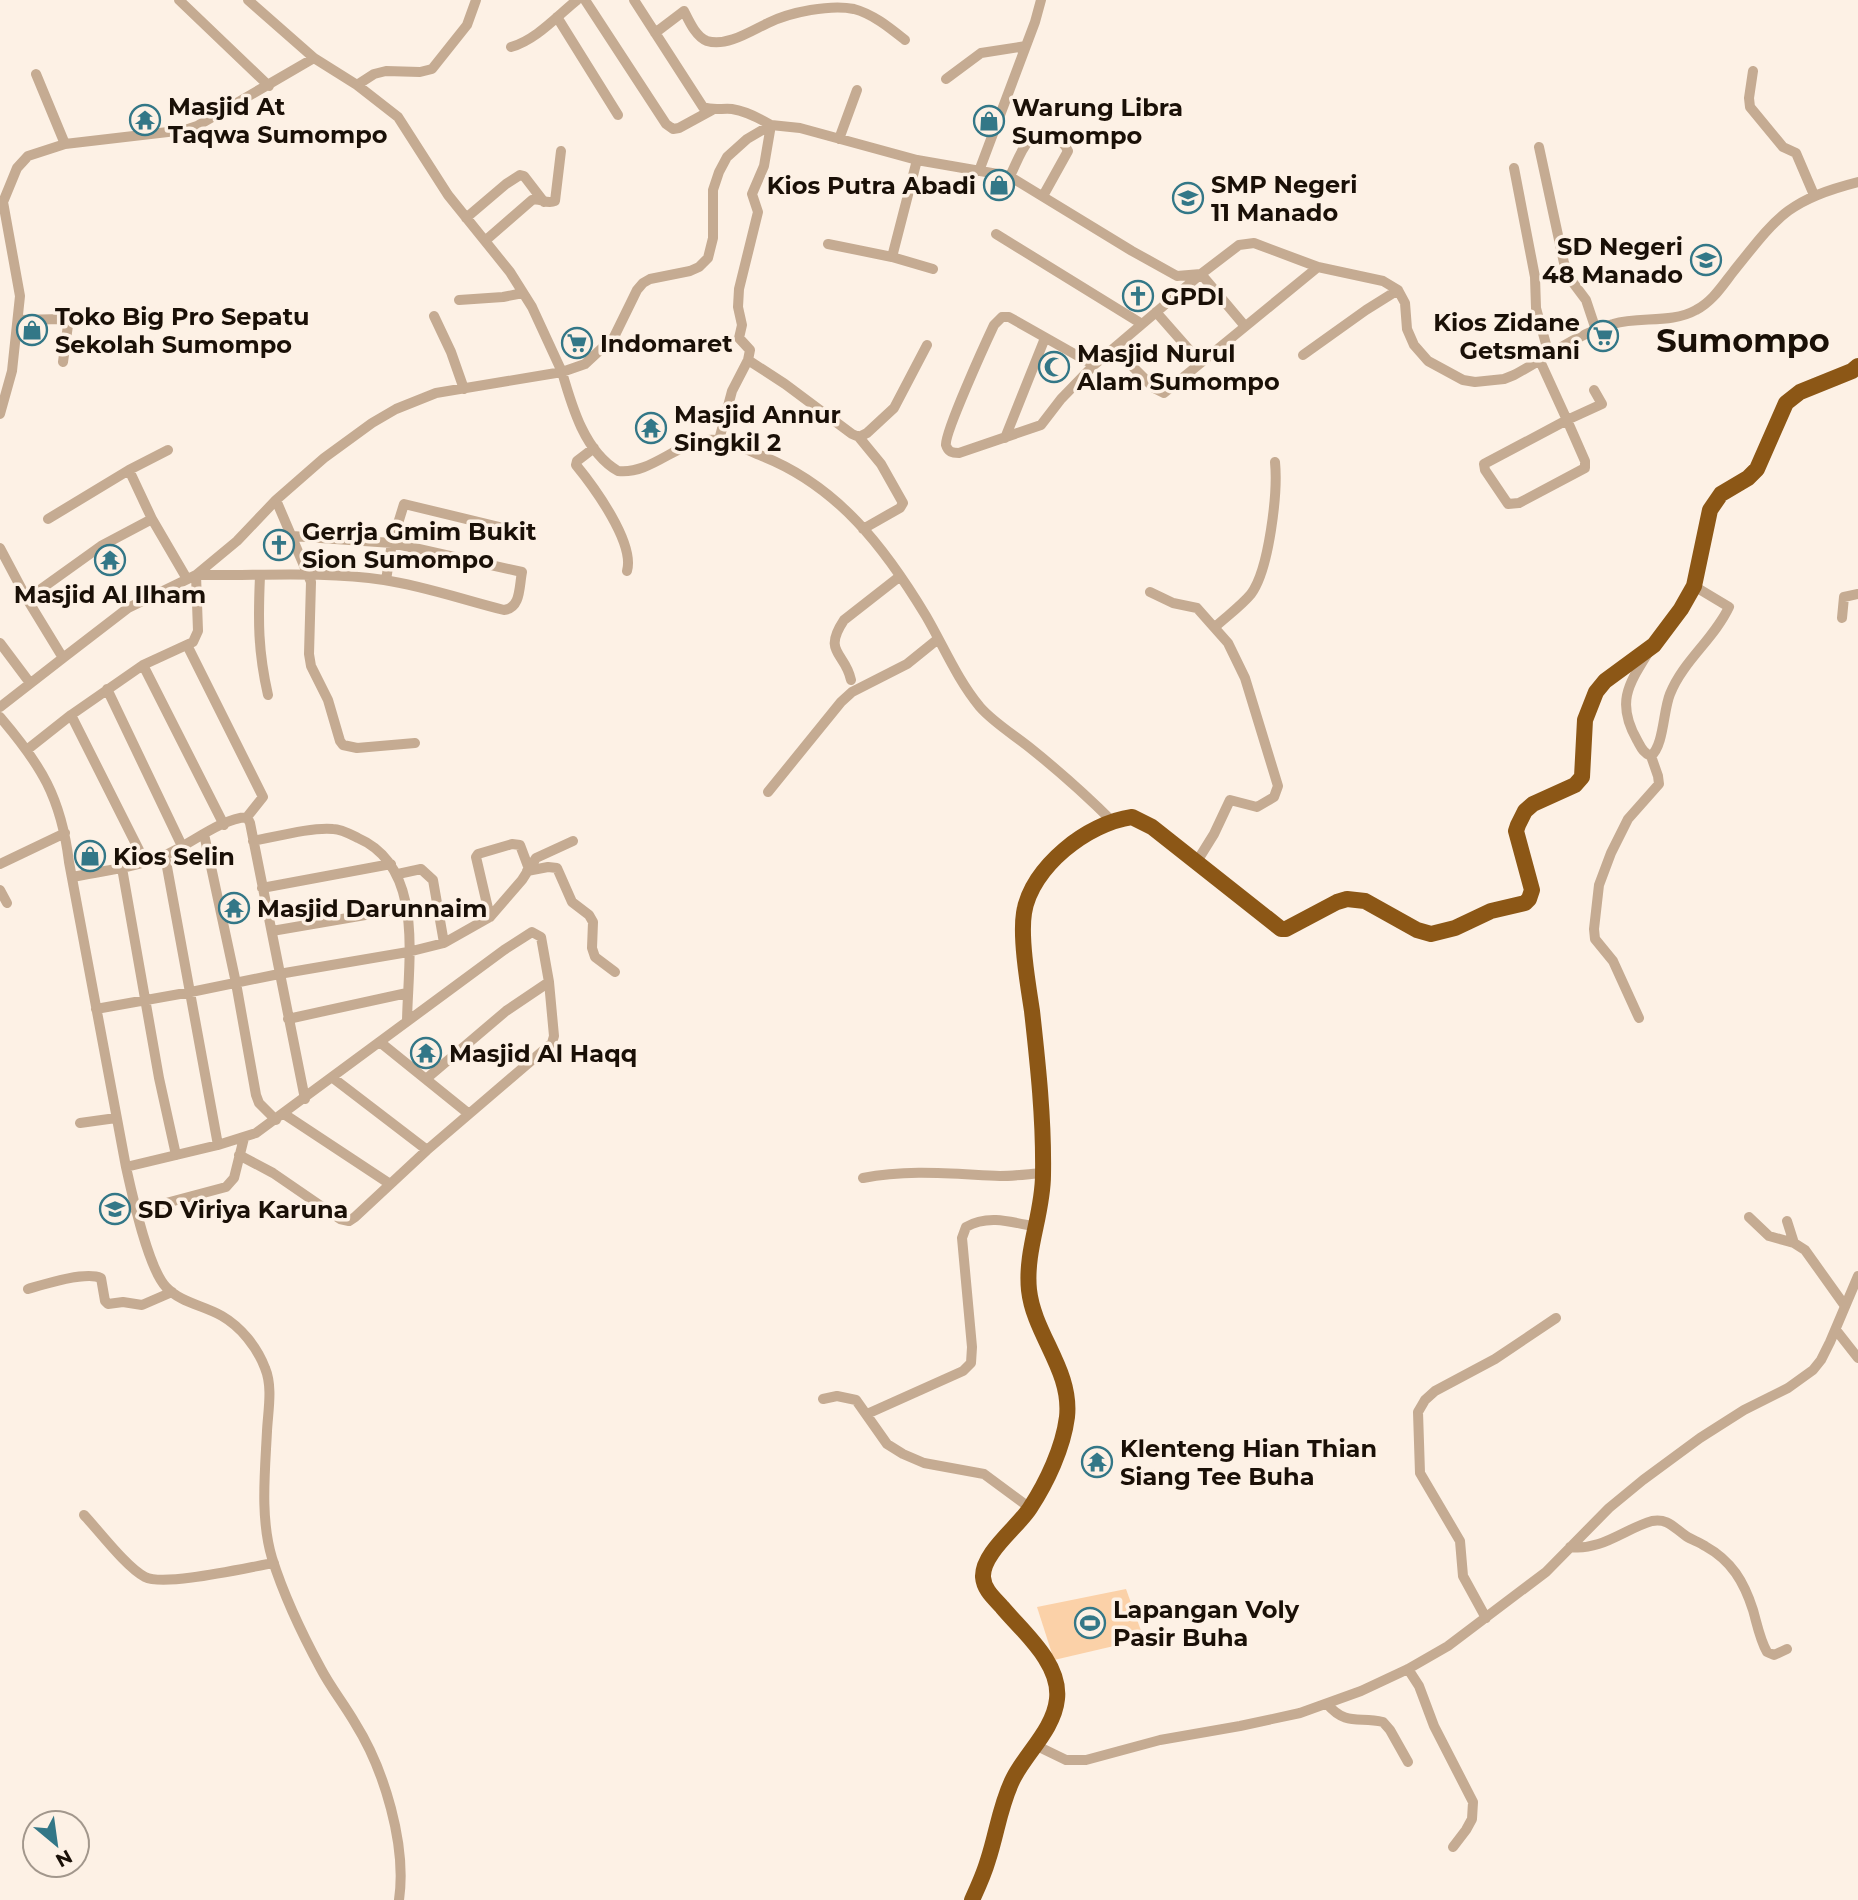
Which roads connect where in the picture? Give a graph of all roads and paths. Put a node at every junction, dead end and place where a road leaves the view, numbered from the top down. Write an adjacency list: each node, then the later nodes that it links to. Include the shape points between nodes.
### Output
1 (179, 0): 20 (street)
2 (248, 0): 15 (street)
3 (476, 0): 19 (street, via 467,24 432,69 386,71)
4 (577, 0): 10 (street)
5 (585, 0): 22 (street, via 666,124 679,128)
6 (634, 0): 11 (street)
7 (676, 0): 9 (street)
8 (1041, 0): 13 (street)
9 (684, 11): 11 (street); 12 (street, via 705,40 734,39 795,13 840,8 865,13)
10 (556, 17): 14 (street); 23 (street)
11 (655, 33): 22 (street, via 697,100)
12 (905, 40)
13 (1026, 46): 18 (street, via 981,53); 31 (street)
14 (511, 47)
15 (314, 58): 19 (street); 20 (street)
16 (1754, 71): 34 (street, via 1751,107 1783,147 1796,153)
17 (36, 74): 26 (street)
18 (946, 79)
19 (357, 85): 38 (street, via 398,117)
20 (269, 86): 26 (street, via 197,127)
21 (857, 90): 25 (street)
22 (712, 110): 24 (street, via 731,109)
23 (618, 115)
24 (771, 125): 25 (street); 60 (street, via 764,166 752,194 758,212 739,289 739,338 750,349); 65 (street, via 727,157 719,172 713,190 713,238 708,258 690,271 643,283 614,337 585,364)
25 (839, 139): 29 (street)
26 (65, 144): 37 (street, via 27,156 8,188)
27 (1539, 147): 54 (street, via 1564,263 1586,300)
28 (561, 151): 36 (street, via 556,199)
29 (917, 160): 31 (street); 42 (street)
30 (1514, 168): 59 (street, via 1535,277)
31 (979, 171): 32 (street)
32 (1010, 176): 35 (street); 35 (street, via 1028,141 1043,132 1053,137 1068,151)
33 (1858, 182): 34 (street)
34 (1814, 195): 54 (street, via 1772,223 1705,305 1672,318 1614,323)
35 (1043, 196): 45 (street, via 1177,276)
36 (544, 202): 38 (street, via 520,175); 40 (street, via 532,200)
37 (2, 215): 51 (street, via 20,296)
38 (467, 218): 40 (street)
39 (996, 234): 52 (street)
40 (485, 240): 47 (street)
41 (828, 244): 42 (street)
42 (892, 257): 44 (street)
43 (1318, 267): 45 (street, via 1254,243 1239,245); 46 (street, via 1383,281); 53 (street)
44 (933, 269)
45 (1201, 274): 49 (street); 53 (street)
46 (1398, 290): 58 (street); 59 (street, via 1413,345 1427,361 1463,380 1504,379)
47 (523, 293): 48 (street); 65 (street)
48 (459, 300)
49 (1156, 312): 52 (street); 62 (street)
50 (434, 316): 66 (street)
51 (18, 320): 61 (street, via 62,319 68,326); 68 (street, via 12,371)
52 (1142, 324): 57 (street)
53 (1244, 325): 62 (street)
54 (1596, 330): 59 (street)
55 (1045, 338): 63 (street); 71 (street); 71 (street, via 1009,317 999,318 946,441 951,453 959,453)
56 (927, 345): 70 (street, via 894,408)
57 (1115, 349): 62 (street, via 1164,393); 63 (street)
58 (1303, 355)
59 (1544, 358): 69 (street)
60 (748, 360): 70 (street); 72 (street, via 732,391)
61 (63, 362)
62 (1200, 362)
63 (1094, 365): 71 (street, via 1041,425)
64 (1858, 366): 91 (highway, via 1786,403 1757,469 1721,494 1710,510)
65 (562, 372): 66 (street); 73 (street, via 577,417)
66 (464, 388): 77 (street, via 417,400 372,423)
67 (1594, 390): 69 (street, via 1602,404)
68 (0, 414)
69 (1567, 420): 69 (street, via 1585,468 1519,503 1508,504 1484,464)
70 (858, 436): 80 (street, via 903,502)
71 (1005, 438)
72 (719, 440): 73 (street, via 705,440 627,472 611,467); 80 (street, via 789,467 840,503)
73 (594, 448): 85 (street, via 576,464 620,535 629,562)
74 (167, 450): 76 (street)
75 (1275, 463): 96 (street, via 1274,508 1258,579 1251,594)
76 (129, 470): 78 (street); 79 (street)
77 (276, 500): 82 (street); 88 (street, via 237,541)
78 (48, 519)
79 (152, 519): 88 (street); 94 (street, via 101,547)
80 (863, 529): 89 (street)
81 (532, 535): 83 (street, via 408,503 402,507)
82 (292, 536): 83 (street); 86 (street)
83 (392, 543): 90 (street); 90 (street, via 522,572 516,604 504,610)
84 (0, 548): 94 (street)
85 (627, 571)
86 (309, 574): 87 (street); 90 (street); 110 (street, via 309,654 340,741 356,747)
87 (260, 576): 88 (street); 106 (street, via 257,629)
88 (192, 577): 99 (street, via 198,631); 101 (street, via 128,608)
89 (899, 577): 97 (street); 103 (street, via 838,629 834,649)
90 (386, 580)
91 (1694, 586): 100 (highway); 112 (street, via 1728,608 1675,683)
92 (1150, 592): 96 (street, via 1197,608)
93 (1858, 594): 95 (street, via 1844,597)
94 (27, 599): 101 (street)
95 (1842, 618)
96 (1215, 627): 124 (street, via 1241,669 1278,788 1272,800 1257,807 1230,800)
97 (938, 639): 113 (street, via 907,664 852,692); 115 (street, via 982,709)
98 (0, 643): 104 (street)
99 (187, 645): 102 (street); 114 (street, via 263,797)
100 (1654, 645): 112 (street, via 1630,681 1626,696 1630,728); 124 (highway, via 1596,692 1585,720 1579,782 1533,804 1521,818 1516,831 1532,890 1524,903 1431,934 1353,899 1280,929)
101 (63, 658): 104 (street)
102 (143, 665): 105 (street); 116 (street)
103 (851, 680)
104 (30, 683): 107 (street)
105 (107, 689): 108 (street); 121 (street)
106 (268, 695)
107 (0, 707)
108 (71, 715): 111 (street); 123 (street)
109 (0, 717): 111 (street)
110 (415, 743)
111 (28, 749): 117 (street, via 50,786)
112 (1651, 756): 147 (street, via 1658,784 1628,819 1611,853 1599,885 1594,929 1595,939 1614,961)
113 (768, 792)
114 (247, 817): 116 (street); 119 (street)
115 (1113, 821): 124 (highway, via 1132,817 1143,822); 164 (highway, via 1083,837 1042,872 1024,913 1041,1085)
116 (224, 825): 118 (street)
117 (65, 833): 125 (street); 130 (street)
118 (204, 834): 121 (street); 142 (street)
119 (253, 841): 126 (street, via 335,829 374,846); 131 (street)
120 (573, 841): 128 (street, via 543,853)
121 (182, 846): 122 (street)
122 (165, 856): 123 (street); 143 (street)
123 (145, 862): 127 (street)
124 (1196, 863)
125 (0, 864)
126 (391, 864): 129 (street); 131 (street)
127 (122, 868): 130 (street); 145 (street)
128 (528, 870): 135 (street); 135 (street, via 520,845 478,854); 139 (street, via 557,868 572,902 593,922 595,957)
129 (398, 874): 134 (street); 137 (street, via 421,869 433,880)
130 (72, 877): 146 (street)
131 (262, 888): 136 (street)
132 (0, 890): 133 (street)
133 (7, 903)
134 (406, 908): 136 (street); 138 (street)
135 (490, 917): 137 (street)
136 (272, 931): 140 (street)
137 (444, 943): 138 (street)
138 (408, 952): 140 (street); 144 (street)
139 (615, 972)
140 (279, 974): 142 (street); 148 (street)
141 (549, 982): 149 (street, via 543,942 532,932); 152 (street, via 506,1011); 154 (street, via 552,1043)
142 (236, 983): 143 (street); 155 (street, via 256,1095 259,1103)
143 (191, 992): 145 (street); 159 (street)
144 (407, 993): 148 (street); 149 (street)
145 (146, 1000): 146 (street); 161 (street)
146 (96, 1009): 156 (street)
147 (1639, 1018)
148 (288, 1019): 153 (street)
149 (407, 1021): 150 (street)
150 (381, 1043): 151 (street); 152 (street)
151 (333, 1077): 153 (street); 160 (street)
152 (426, 1079): 154 (street)
153 (305, 1099): 155 (street)
154 (469, 1114): 160 (street)
155 (280, 1117): 158 (street); 166 (street)
156 (116, 1118): 157 (street); 163 (street)
157 (80, 1123)
158 (244, 1138): 159 (street); 162 (street)
159 (218, 1145): 161 (street)
160 (427, 1150): 166 (street)
161 (177, 1155): 163 (street)
162 (239, 1155): 166 (street, via 345,1221); 167 (street, via 234,1178 226,1187)
163 (126, 1167): 167 (street)
164 (1044, 1173): 165 (street, via 920,1172); 170 (highway)
165 (863, 1178)
166 (390, 1184)
167 (136, 1211): 174 (street, via 159,1276)
168 (1749, 1217): 171 (street, via 1769,1236)
169 (1787, 1221): 171 (street)
170 (1036, 1227): 180 (street, via 979,1219 966,1227 962,1238 971,1363 963,1371); 181 (highway, via 1030,1248 1029,1290 1062,1373 1067,1410 1057,1453)
171 (1794, 1243): 175 (street, via 1810,1255)
172 (1858, 1276): 175 (street)
173 (28, 1289): 174 (street, via 95,1275 101,1278 108,1304 142,1305)
174 (172, 1292): 184 (street, via 242,1331 266,1369 266,1526)
175 (1845, 1306): 177 (street)
176 (1556, 1318): 185 (street, via 1495,1359 1434,1391 1418,1412 1421,1477 1460,1541 1464,1576)
177 (1836, 1330): 178 (street); 183 (street, via 1821,1360 1801,1380 1700,1438 1643,1479)
178 (1858, 1358)
179 (823, 1399): 180 (street, via 856,1400)
180 (867, 1414): 181 (street, via 887,1444 903,1454 924,1463 984,1474)
181 (1030, 1508): 189 (highway, via 990,1555 983,1575 989,1593 1053,1670 1058,1698)
182 (85, 1515): 184 (street, via 130,1566 155,1580)
183 (1570, 1548): 185 (street); 186 (street, via 1601,1544 1652,1521 1673,1525 1739,1576 1767,1652 1774,1655)
184 (274, 1563): 192 (street, via 321,1669 355,1723 384,1786 398,1847)
185 (1486, 1618): 187 (street)
186 (1787, 1649)
187 (1408, 1669): 188 (street); 191 (street, via 1473,1802 1472,1819)
188 (1326, 1704): 189 (street, via 1086,1760 1066,1759); 190 (street, via 1349,1719 1383,1722)
189 (1035, 1745): 193 (highway, via 1000,1810 988,1862)
190 (1408, 1762)
191 (1453, 1847)
192 (398, 1900)
193 (972, 1900)

